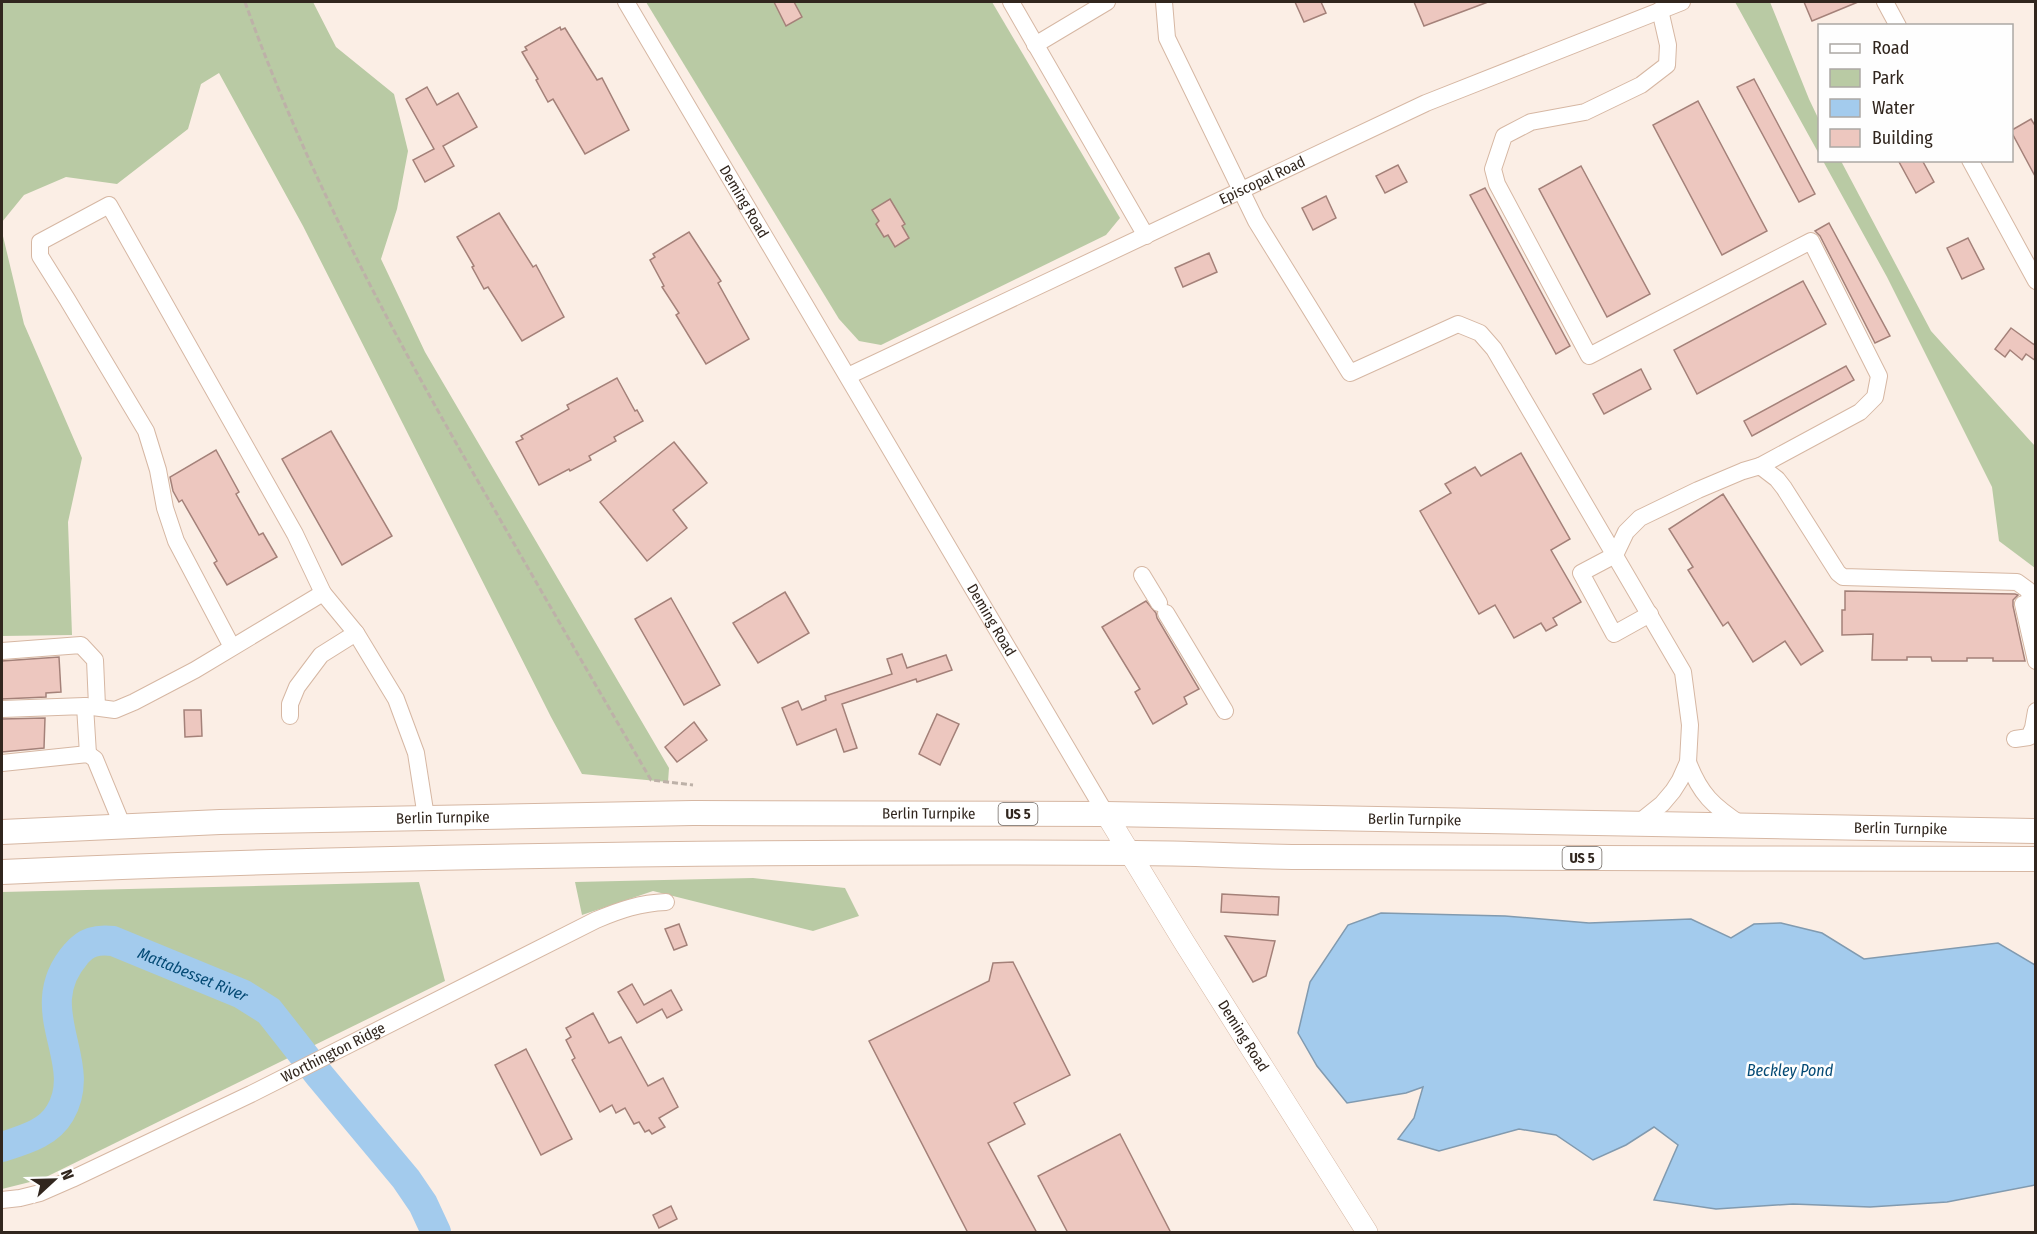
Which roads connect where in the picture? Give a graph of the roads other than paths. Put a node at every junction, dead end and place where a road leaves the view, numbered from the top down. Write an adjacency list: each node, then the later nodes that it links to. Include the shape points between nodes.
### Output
1 (626, 2): 14 (street, Deming Road)
2 (1011, 2): 9 (street)
3 (1107, 2): 9 (street)
4 (1164, 2): 11 (street, via 1167,38)
5 (1682, 2): 7 (street, Episcopal Road)
6 (1886, 2): 8 (street)
7 (1660, 10): 11 (street, Episcopal Road, via 1426,104); 15 (street, via 1668,45 1667,65 1641,85 1585,112 1531,122 1504,136 1493,169 1497,184 1589,356 1810,241 1879,376 1875,397 1860,412)
8 (1897, 24)
9 (1035, 45): 12 (street)
10 (1971, 162): 13 (street)
11 (1241, 191): 12 (street, Episcopal Road); 16 (street, via 1350,373 1458,324 1480,333 1494,349)
12 (1146, 236): 14 (street, Episcopal Road)
13 (2036, 281)
14 (848, 376): 35 (street, Deming Road)
15 (1760, 466): 16 (street, via 1640,518 1626,532); 18 (street, via 1784,488 1843,577 2017,582)
16 (1615, 555): 20 (street); 20 (street, via 1581,573 1614,634)
17 (1142, 575): 28 (street)
18 (2032, 592): 21 (street); 25 (street, via 2022,600)
19 (323, 593): 22 (street); 23 (street); 23 (street, via 295,534 109,205 40,242 40,256 146,431 176,541)
20 (1650, 615): 33 (street, via 1683,672 1690,725)
21 (2036, 616)
22 (356, 633): 30 (street, via 321,655 297,687); 36 (street, via 396,699 416,753)
23 (232, 647): 26 (street, via 115,710)
24 (2, 651): 26 (street, via 81,645 95,660)
25 (2036, 661)
26 (91, 706): 27 (street); 32 (street)
27 (2, 709)
28 (1225, 711)
29 (2036, 711): 31 (street, via 2029,737)
30 (290, 716)
31 (2015, 739)
32 (88, 754): 34 (street); 39 (street, via 95,759)
33 (1688, 762): 37 (street, via 1673,791); 38 (street, via 1704,795)
34 (2, 763)
35 (1106, 814): 36 (highway, Berlin Turnpike / US 5); 37 (highway, Berlin Turnpike / US 5); 42 (main road, Deming Road)
36 (426, 817): 39 (highway, Berlin Turnpike / US 5)
37 (1637, 824): 38 (highway, Berlin Turnpike / US 5)
38 (1744, 826): 40 (highway, Berlin Turnpike / US 5)
39 (123, 827): 41 (highway, Berlin Turnpike / US 5)
40 (2036, 831)
41 (2, 832)
42 (1130, 853): 43 (highway, Berlin Turnpike / US 5); 44 (highway, Berlin Turnpike / US 5, via 452,856); 47 (main road, Deming Road)
43 (2036, 859)
44 (2, 872)
45 (666, 902): 46 (street, Worthington Ridge, via 646,902 596,920 72,1179 40,1193)
46 (2, 1200)
47 (1368, 1233)

